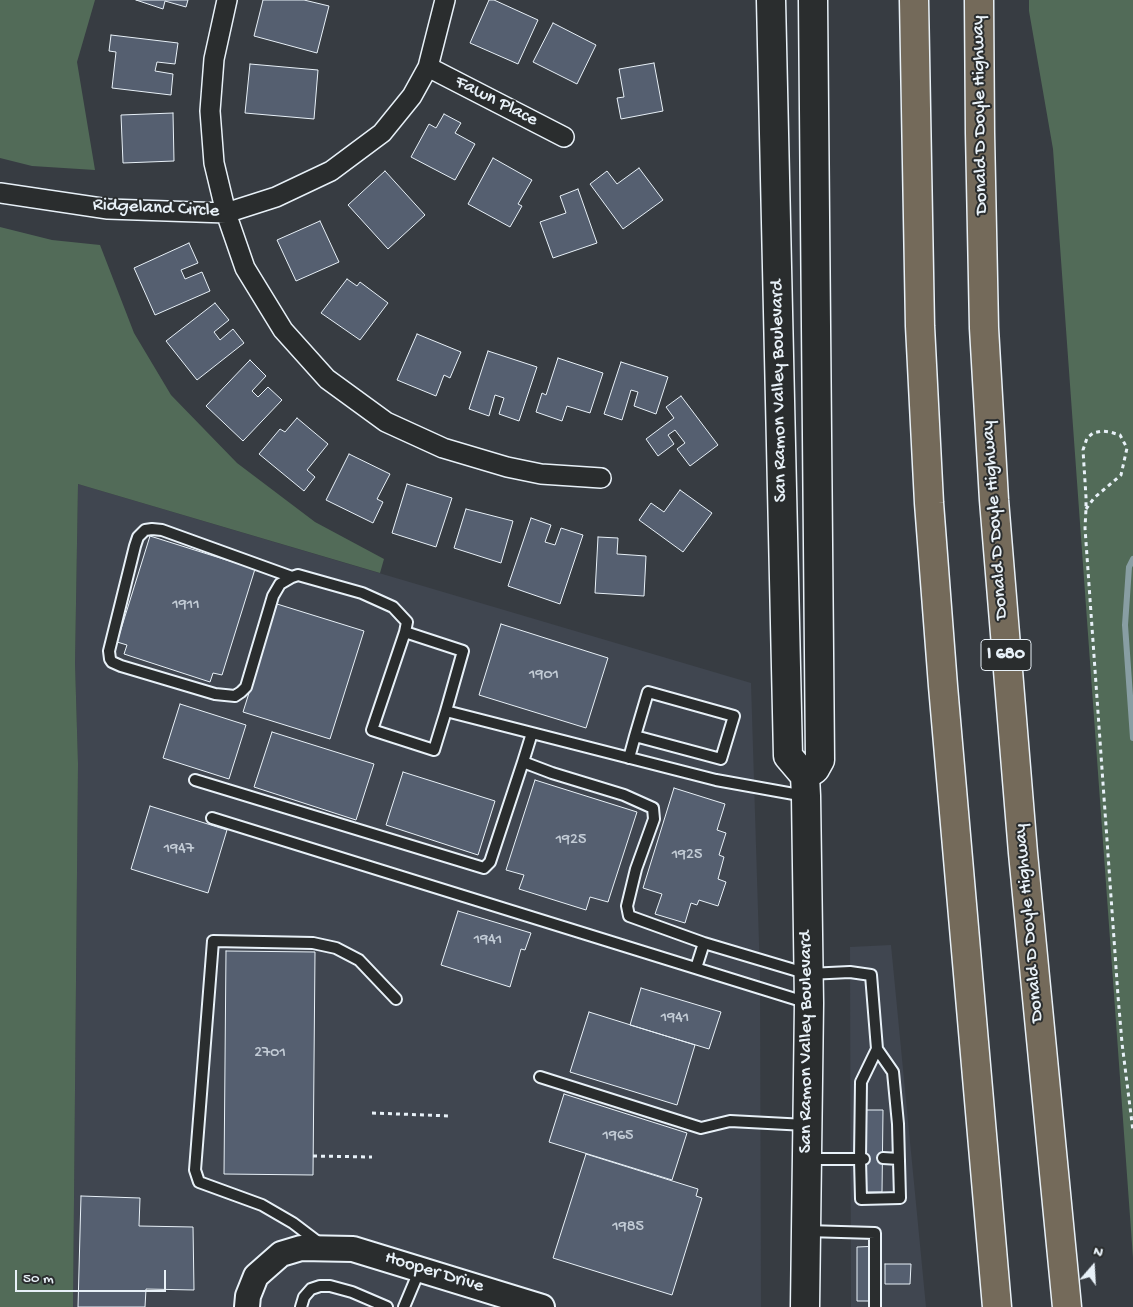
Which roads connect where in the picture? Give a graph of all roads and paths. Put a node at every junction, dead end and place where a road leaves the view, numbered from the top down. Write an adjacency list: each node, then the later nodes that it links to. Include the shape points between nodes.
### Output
1 (227, 0): 10 (street, via 214,60 210,111 214,163)
2 (445, 0): 7 (street, Ridgeland Circle)
3 (771, 0): 21 (main road, San Ramon Valley Boulevard, via 788,756)
4 (813, 0): 21 (main road, San Ramon Valley Boulevard, via 820,760)
5 (914, 0): 50 (highway, via 920,326 929,503)
6 (979, 0): 51 (highway, Donald D Doyle Highway / I 680, via 984,328 995,509 1021,834)
7 (428, 67): 8 (street, Fawn Place); 10 (street, Ridgeland Circle, via 412,96 382,133 331,171 276,197)
8 (564, 137)
9 (0, 193): 10 (street, Ridgeland Circle, via 108,209)
10 (226, 213): 11 (street, via 245,268 283,330 327,379 386,422 442,448 507,467 541,474)
11 (601, 478)
12 (1086, 509): 12 (path, via 1083,450 1087,438 1102,431 1120,435 1128,448 1121,475); 33 (path, via 1118,996)
13 (292, 577): 13 (lane, via 280,584 273,596 246,687 235,696 215,694 121,666 110,659 109,651 135,546 145,530 162,530); 14 (lane, via 312,578 362,592 393,607 406,622)
14 (405, 632): 15 (lane, via 463,651); 15 (lane, via 372,730 434,750)
15 (446, 711): 16 (lane)
16 (532, 733): 18 (lane); 19 (lane)
17 (635, 736): 17 (lane, via 721,759 734,716 648,692); 18 (lane)
18 (628, 758): 21 (lane, via 716,780)
19 (522, 762): 20 (lane, via 490,862 484,868); 23 (lane, via 654,808 654,819 627,906 629,916)
20 (194, 780)
21 (806, 786): 25 (main road, San Ramon Valley Boulevard)
22 (212, 818): 24 (lane)
23 (704, 943): 24 (lane); 25 (lane)
24 (696, 968): 27 (lane)
25 (808, 974): 27 (main road, San Ramon Valley Boulevard); 28 (lane, via 850,972 871,976)
26 (396, 1000): 41 (lane, via 359,960 336,948 313,943 213,941 195,1170 199,1182 262,1205 293,1222)
27 (809, 1003): 32 (main road, San Ramon Valley Boulevard)
28 (877, 1049): 38 (lane, via 861,1082); 39 (lane, via 893,1072)
29 (540, 1077): 32 (lane, via 701,1128 730,1121)
30 (372, 1113): 31 (path)
31 (451, 1116)
32 (807, 1125): 37 (main road, San Ramon Valley Boulevard)
33 (1133, 1131)
34 (313, 1156): 35 (path)
35 (372, 1157)
36 (883, 1158): 39 (lane)
37 (807, 1159): 38 (lane); 40 (main road, San Ramon Valley Boulevard)
38 (862, 1159): 39 (lane, via 861,1199 900,1198)
39 (899, 1159)
40 (806, 1231): 48 (main road, San Ramon Valley Boulevard); 49 (lane, via 875,1233)
41 (327, 1248): 42 (street, Hooper Drive, via 353,1249); 43 (street, Hooper Drive, via 302,1248 281,1254 256,1276)
42 (420, 1269): 46 (lane); 47 (street, Hooper Drive)
43 (247, 1307)
44 (301, 1307): 45 (lane, via 311,1290 330,1286)
45 (387, 1307)
46 (404, 1307)
47 (542, 1307)
48 (805, 1307)
49 (875, 1307)
50 (997, 1307)
51 (1067, 1307)

